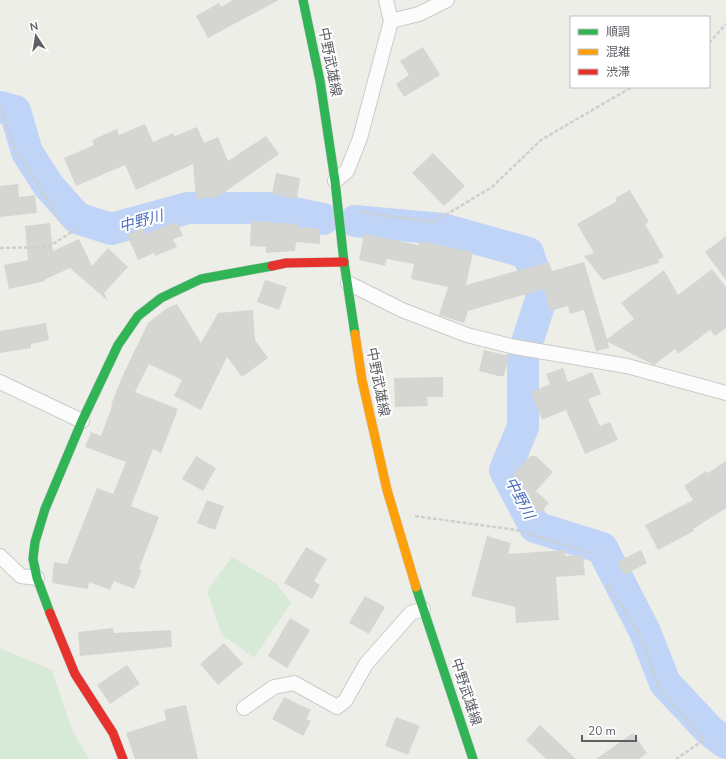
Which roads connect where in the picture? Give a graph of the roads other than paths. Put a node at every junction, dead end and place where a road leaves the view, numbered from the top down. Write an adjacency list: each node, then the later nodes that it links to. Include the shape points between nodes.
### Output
1 (303, 0): 5 (main road, 中野武雄線, via 320,81)
2 (386, 0): 4 (street)
3 (447, 0): 4 (street, via 419,14)
4 (391, 21): 5 (street, via 360,138 347,171)
5 (335, 181): 6 (main road, 中野武雄線)
6 (344, 262): 7 (main road, 中野武雄線); 10 (main road, via 286,263 201,279 161,298 138,316 118,345)
7 (348, 283): 9 (street, via 402,310 467,335 533,351 627,366); 13 (main road, 中野武雄線, via 362,380 387,490)
8 (0, 382): 10 (street)
9 (726, 393)
10 (82, 421): 12 (main road, via 45,509 37,535 34,559)
11 (0, 556): 12 (street, via 21,576)
12 (38, 578): 15 (main road, via 75,674 113,733)
13 (423, 609): 14 (street, via 411,613 366,664 345,701 337,707 294,683 274,687); 16 (main road, 中野武雄線)
14 (244, 708)
15 (123, 759)
16 (473, 759)

